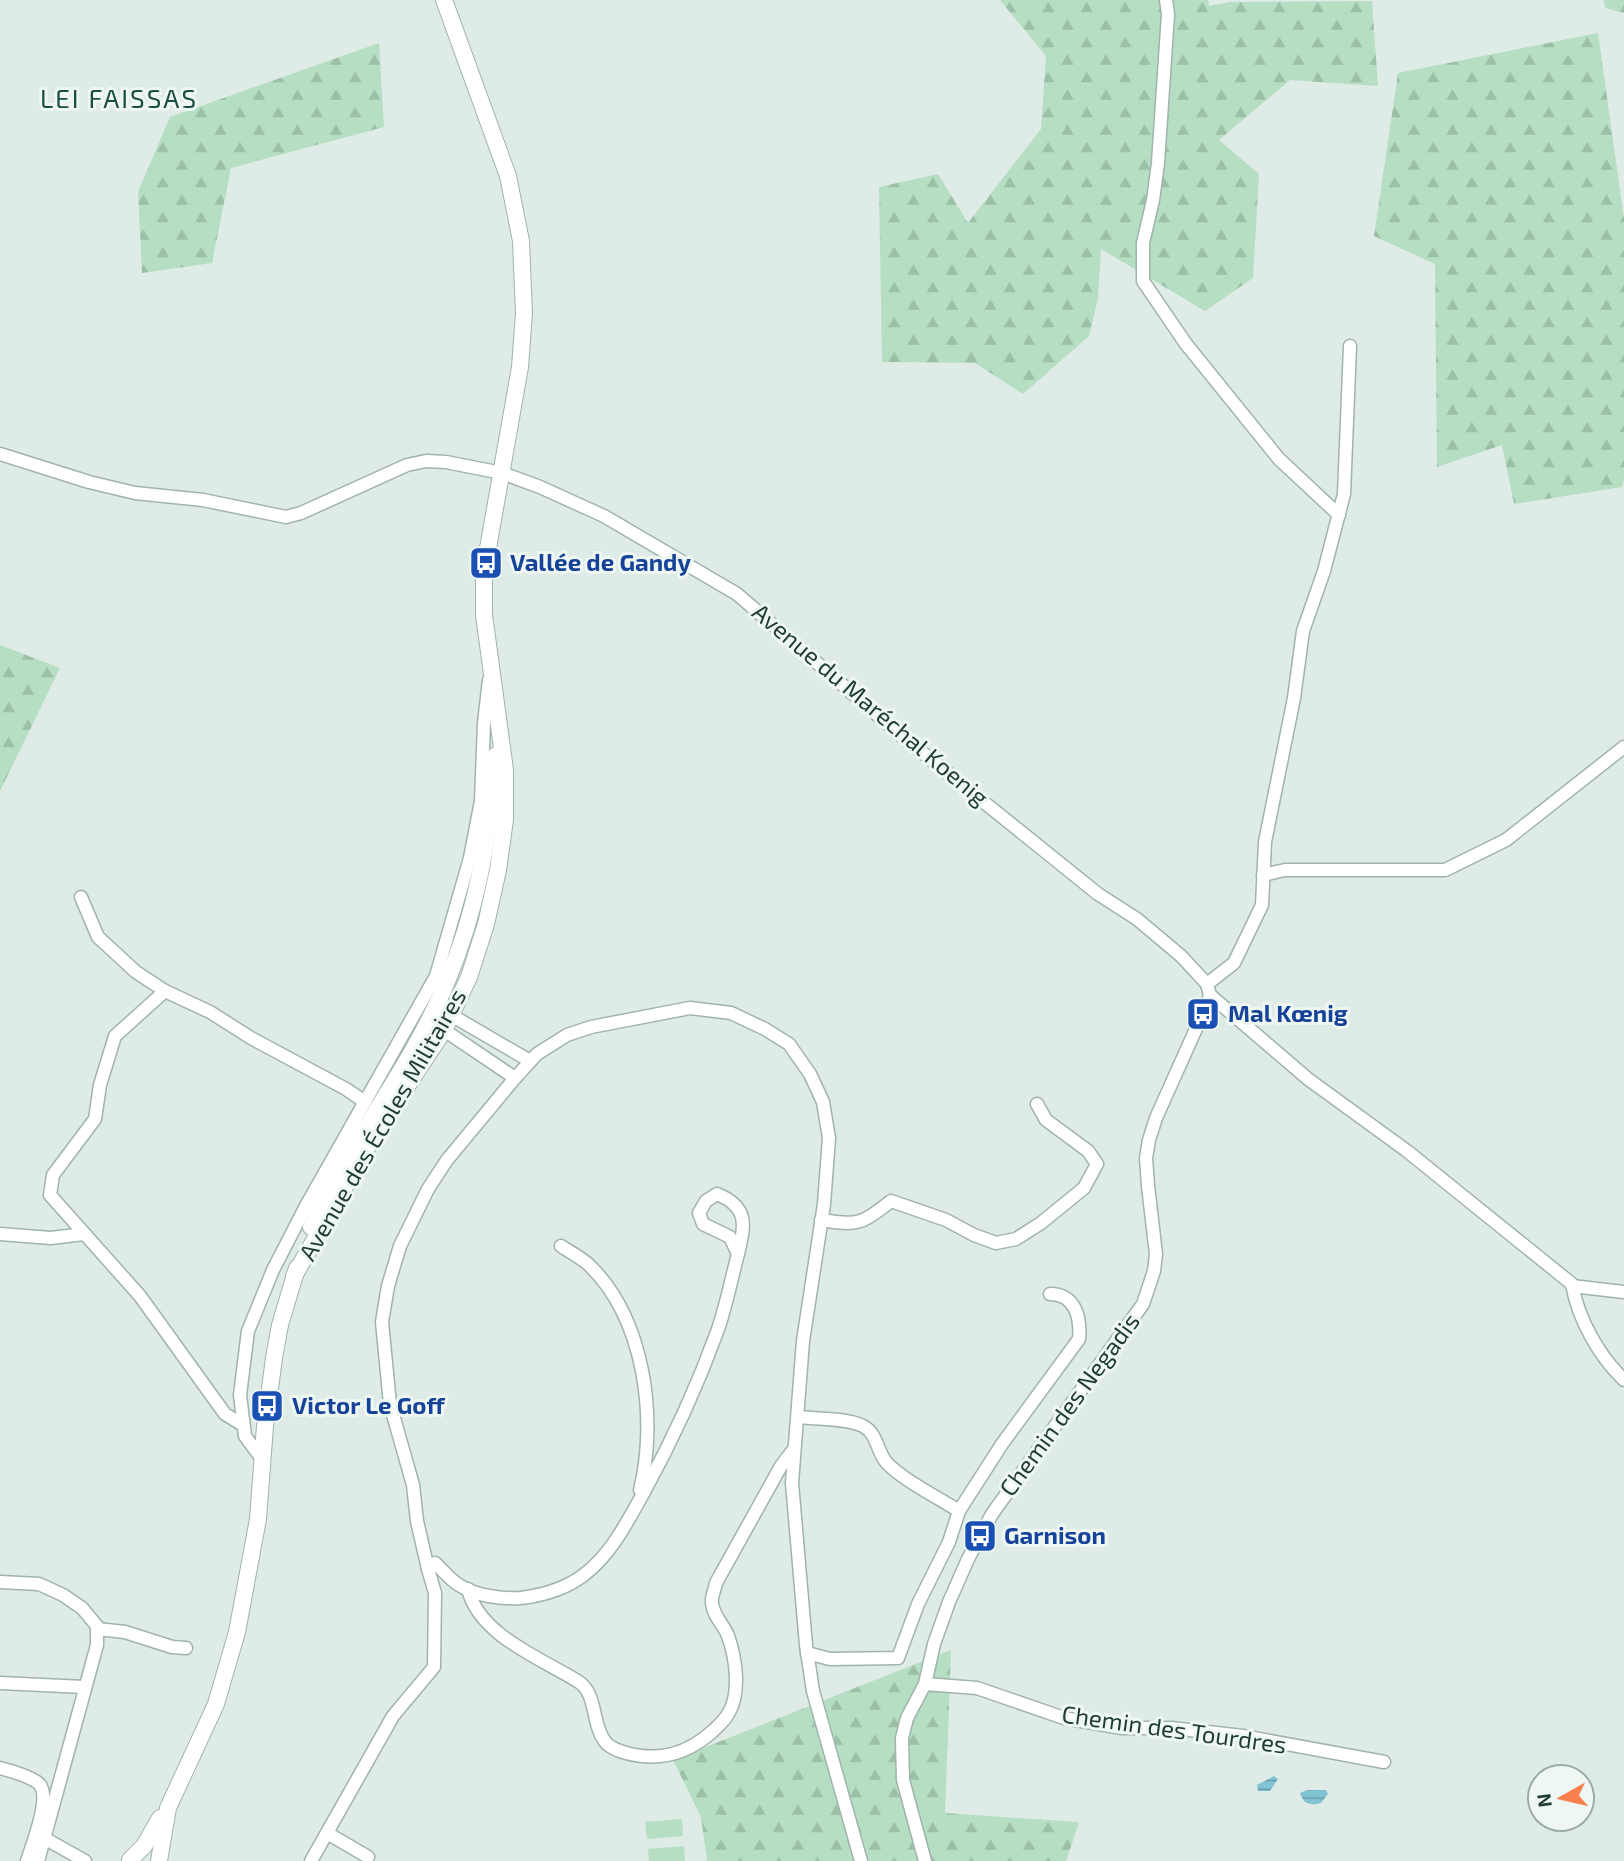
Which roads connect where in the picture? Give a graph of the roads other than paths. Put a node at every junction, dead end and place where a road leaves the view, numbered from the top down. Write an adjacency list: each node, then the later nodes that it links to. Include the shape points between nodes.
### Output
1 (444, 0): 5 (street, Avenue des Écoles Militaires, via 508,176 521,241 524,313 520,367)
2 (1167, 0): 6 (street, via 1158,163 1143,243 1143,281 1186,345 1279,459)
3 (1350, 346): 6 (street, via 1344,494)
4 (0, 454): 5 (street, Avenue du Maréchal Koenig, via 135,493 215,502 286,517 426,461)
5 (502, 472): 7 (street, Avenue des Écoles Militaires, via 484,572); 12 (street, Avenue du Maréchal Koenig, via 604,516 737,594 903,737 1098,894 1137,919 1181,956)
6 (1339, 515): 10 (street, via 1303,631)
7 (491, 664): 8 (street, Avenue des Écoles Militaires); 18 (street, via 481,801 456,909 436,976)
8 (498, 725): 14 (street, Avenue des Écoles Militaires, via 480,874 467,927); 15 (street, Avenue des Écoles Militaires, via 505,820 498,870 469,977)
9 (1624, 747): 10 (street, via 1506,840 1445,870 1284,870)
10 (1263, 875): 12 (street, via 1262,905 1241,950)
11 (80, 897): 13 (street, via 97,937)
12 (1209, 990): 26 (street, Avenue du Maréchal Koenig, via 1308,1079 1475,1204); 43 (street, Chemin des Negadis, via 1149,1140 1146,1158 1156,1254 1143,1304 992,1514 949,1602)
13 (165, 991): 18 (street); 22 (street, via 115,1036 95,1119 53,1175 50,1195)
14 (432, 1011): 15 (street); 25 (street, Avenue des Écoles Militaires, via 327,1193)
15 (447, 1022): 16 (street); 17 (street); 25 (street, Avenue des Écoles Militaires, via 369,1144)
16 (530, 1061): 17 (street); 20 (street, via 568,1035 591,1027 690,1008 731,1013 765,1028 789,1044 823,1102 829,1138)
17 (514, 1078): 36 (street, via 428,1189 400,1246 388,1286 382,1322 390,1404 413,1485)
18 (365, 1102): 31 (street, via 273,1270 248,1331 240,1395)
19 (1037, 1104): 20 (street, via 1046,1120 1088,1151 1097,1164 1084,1188 1016,1239 996,1243 891,1201 865,1221)
20 (821, 1220): 30 (street, via 803,1342)
21 (0, 1234): 22 (street, via 51,1238)
22 (84, 1234): 31 (street, via 139,1296 225,1414)
23 (561, 1246): 34 (street, via 602,1279 637,1347 647,1440)
24 (738, 1254): 24 (street, via 742,1212 717,1194 699,1213 703,1224 730,1237); 34 (street, via 718,1330 692,1396)
25 (294, 1276): 33 (street, Avenue des Écoles Militaires, via 274,1358)
26 (1572, 1286): 27 (street); 29 (street, via 1578,1312)
27 (1624, 1292)
28 (1050, 1294): 35 (street, via 1075,1305 1081,1324 1079,1339)
29 (1624, 1380)
30 (798, 1417): 32 (street); 35 (street, via 867,1427 885,1461)
31 (243, 1426): 33 (street)
32 (794, 1449): 38 (street, via 716,1583 711,1601 728,1635 734,1694 729,1714 691,1748 647,1758 618,1751 604,1741 582,1684 512,1643 475,1608); 41 (street, via 792,1483)
33 (262, 1459): 47 (street, Avenue des Écoles Militaires, via 258,1519 237,1633 216,1704)
34 (636, 1507): 38 (street, via 599,1562 556,1591 510,1599)
35 (959, 1511): 41 (street, via 898,1658 830,1659)
36 (428, 1569): 38 (street, via 435,1563); 48 (street, via 435,1593 433,1667 393,1716)
37 (0, 1582): 39 (street, via 39,1584 63,1595 82,1608)
38 (468, 1589)
39 (97, 1629): 40 (street); 44 (street)
40 (186, 1648)
41 (807, 1653): 57 (street, via 813,1691)
42 (0, 1683): 44 (street)
43 (925, 1684): 45 (street, Chemin des Tourdres, via 977,1688 1064,1718 1122,1728 1243,1736); 58 (street, Chemin des Negadis, via 907,1718 901,1759 907,1800)
44 (84, 1687): 49 (street)
45 (1384, 1762)
46 (0, 1768): 51 (street, via 38,1783 44,1791)
47 (168, 1808): 54 (street, Avenue des Écoles Militaires); 55 (street, Avenue des Écoles Militaires)
48 (327, 1833): 50 (street); 56 (street)
49 (44, 1838): 52 (street); 53 (street)
50 (368, 1857)
51 (27, 1861)
52 (38, 1861)
53 (85, 1861)
54 (132, 1861)
55 (159, 1861)
56 (311, 1861)
57 (861, 1861)
58 (925, 1861)

